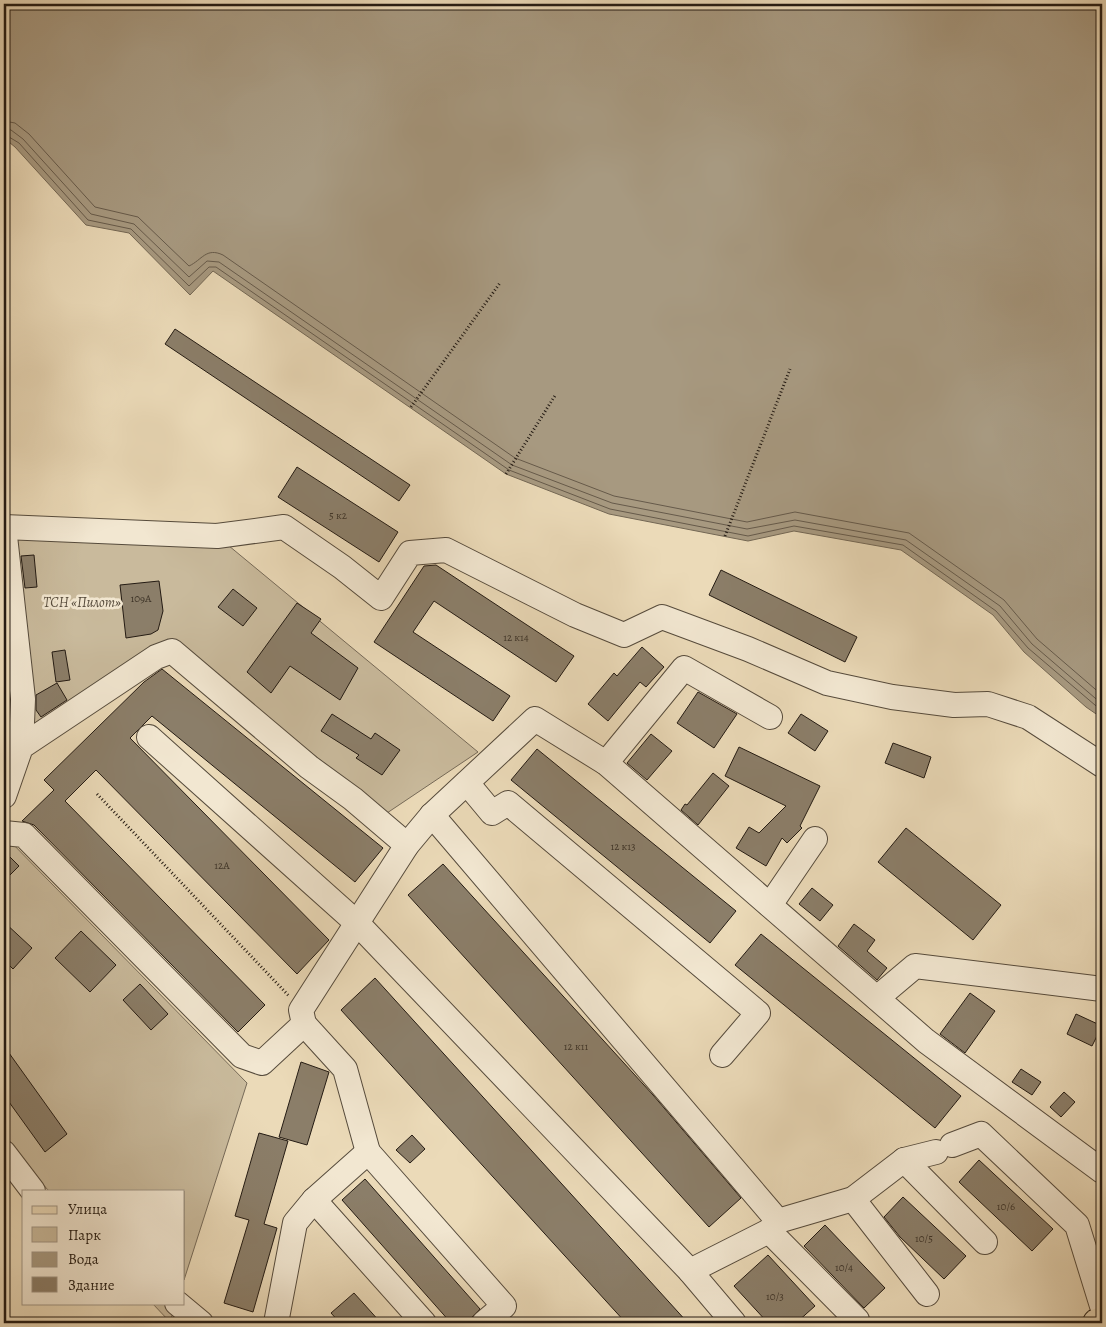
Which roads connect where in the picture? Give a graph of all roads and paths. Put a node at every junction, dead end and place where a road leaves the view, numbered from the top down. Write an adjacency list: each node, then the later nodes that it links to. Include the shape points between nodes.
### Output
1 (500, 283): 4 (path)
2 (790, 369): 7 (path)
3 (556, 394): 5 (path)
4 (411, 407)
5 (506, 474)
6 (4, 527): 10 (lane, via 23,699); 12 (lane, via 217,536 284,528 381,598 410,553 446,550 576,615 624,635 662,617 827,683 892,697 954,705 988,704 1028,717)
7 (725, 536)
8 (770, 717): 11 (lane, via 684,668)
9 (149, 737): 21 (lane)
10 (21, 747): 15 (lane); 19 (lane, via 156,658 172,651)
11 (606, 762): 13 (lane, via 535,719); 20 (lane)
12 (1102, 765)
13 (467, 783): 16 (lane); 25 (lane, via 492,813 508,803 758,1013)
14 (98, 794): 24 (path)
15 (4, 796)
16 (432, 815): 19 (lane); 33 (lane)
17 (4, 833): 24 (lane, via 24,835 242,1056 262,1063)
18 (815, 839): 20 (lane)
19 (407, 845): 21 (lane)
20 (770, 905): 23 (lane)
21 (358, 924): 24 (lane); 35 (lane)
22 (1102, 990): 23 (lane, via 916,966)
23 (877, 998): 29 (lane, via 926,1042)
24 (302, 1017): 26 (lane, via 345,1069)
25 (722, 1054)
26 (368, 1152): 32 (lane); 44 (lane, via 504,1306)
27 (4, 1153): 30 (lane)
28 (904, 1160): 31 (lane); 34 (lane); 38 (lane, via 981,1134 1077,1225)
29 (1102, 1171)
30 (33, 1190)
31 (854, 1199): 33 (lane); 36 (lane)
32 (314, 1200): 42 (lane, via 295,1223); 43 (lane)
33 (774, 1226): 35 (lane); 39 (lane)
34 (985, 1242)
35 (690, 1271): 45 (lane)
36 (927, 1294)
37 (177, 1304): 41 (lane)
38 (1102, 1306)
39 (857, 1320)
40 (1102, 1321): 46 (main road)
41 (196, 1322)
42 (276, 1323)
43 (424, 1323)
44 (484, 1323)
45 (734, 1323)
46 (1097, 1323)

